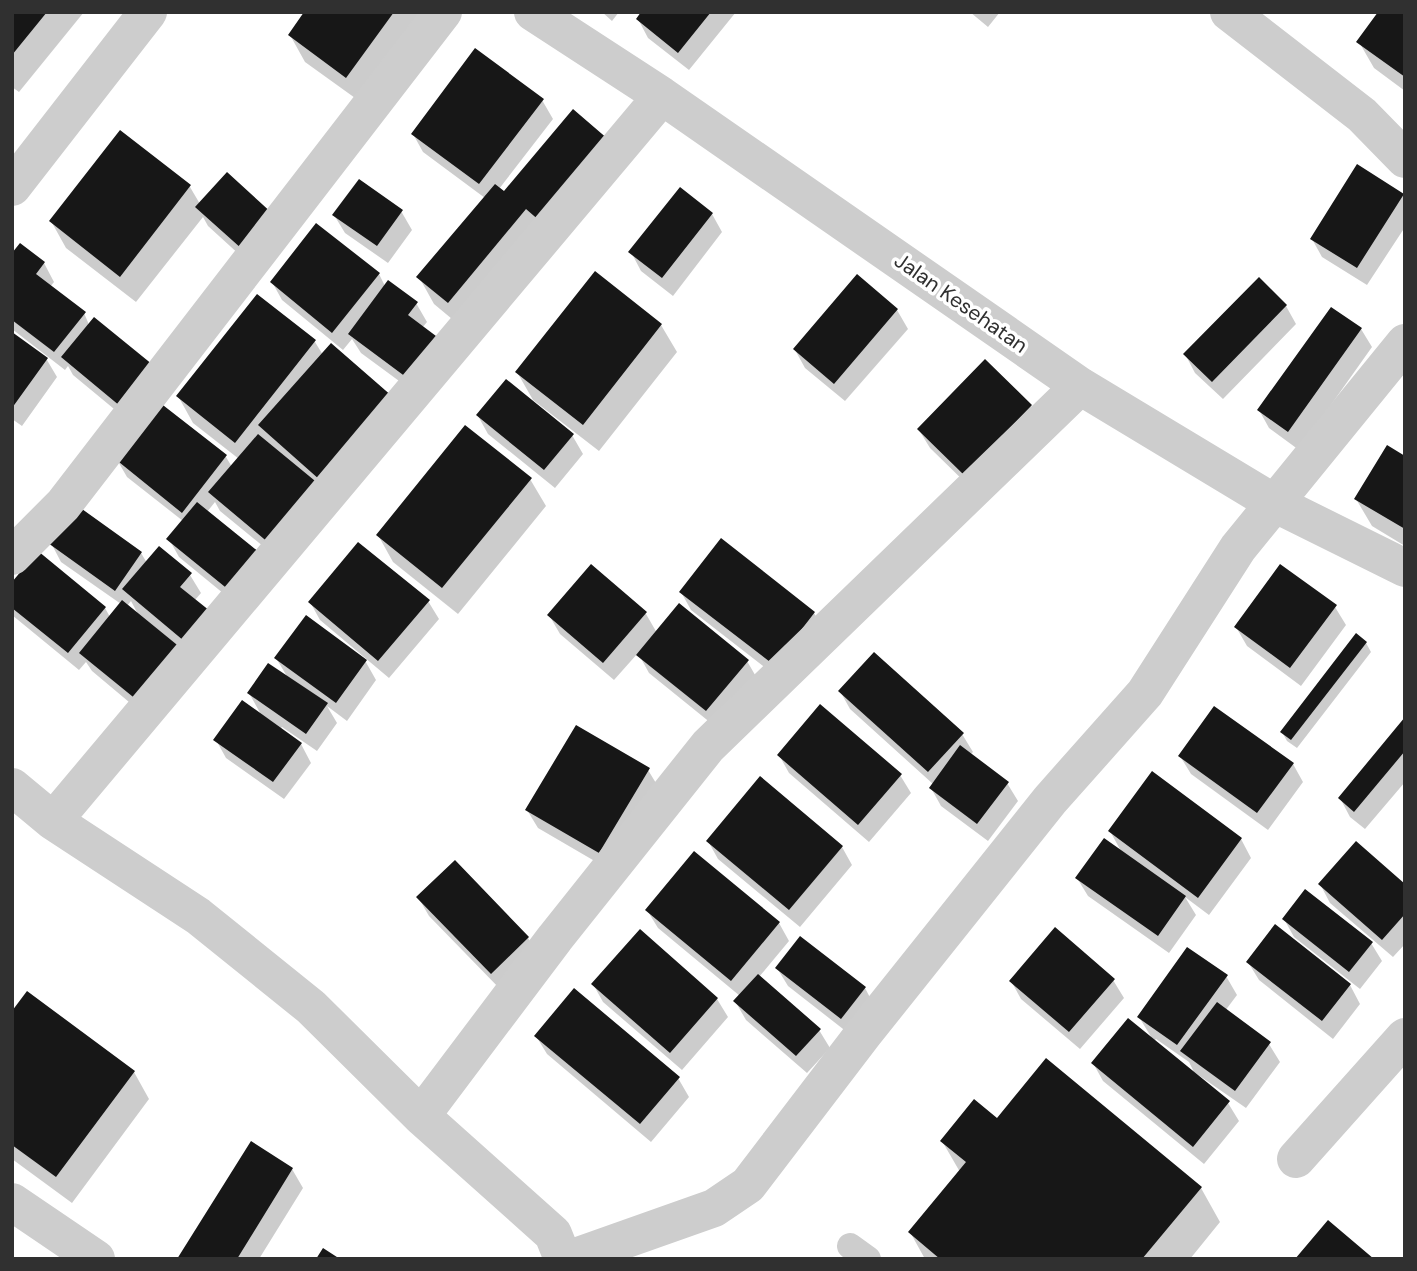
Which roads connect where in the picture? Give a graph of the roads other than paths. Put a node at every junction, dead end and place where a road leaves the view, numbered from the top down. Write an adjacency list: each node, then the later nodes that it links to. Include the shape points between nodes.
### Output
1 (148, 12): 7 (street)
2 (443, 12): 11 (street, via 63,505)
3 (533, 12): 5 (street, Jalan Kesehatan)
4 (1229, 12): 6 (street, via 1362,115)
5 (662, 96): 9 (street, Jalan Kesehatan); 14 (street)
6 (1405, 159)
7 (12, 187)
8 (1405, 343): 10 (street)
9 (1080, 386): 10 (street, Jalan Kesehatan); 16 (street, via 708,746)
10 (1274, 503): 12 (street, Jalan Kesehatan); 21 (street, via 1238,548 1145,693 1050,800 748,1185 714,1208)
11 (12, 556)
12 (1405, 568)
13 (12, 787): 14 (street)
14 (53, 821): 16 (street, via 208,925 311,1007)
15 (1405, 1037): 17 (street)
16 (421, 1116): 20 (street, via 554,1234)
17 (1296, 1159)
18 (12, 1202): 19 (street)
19 (96, 1259)
20 (563, 1259)
21 (570, 1259)

